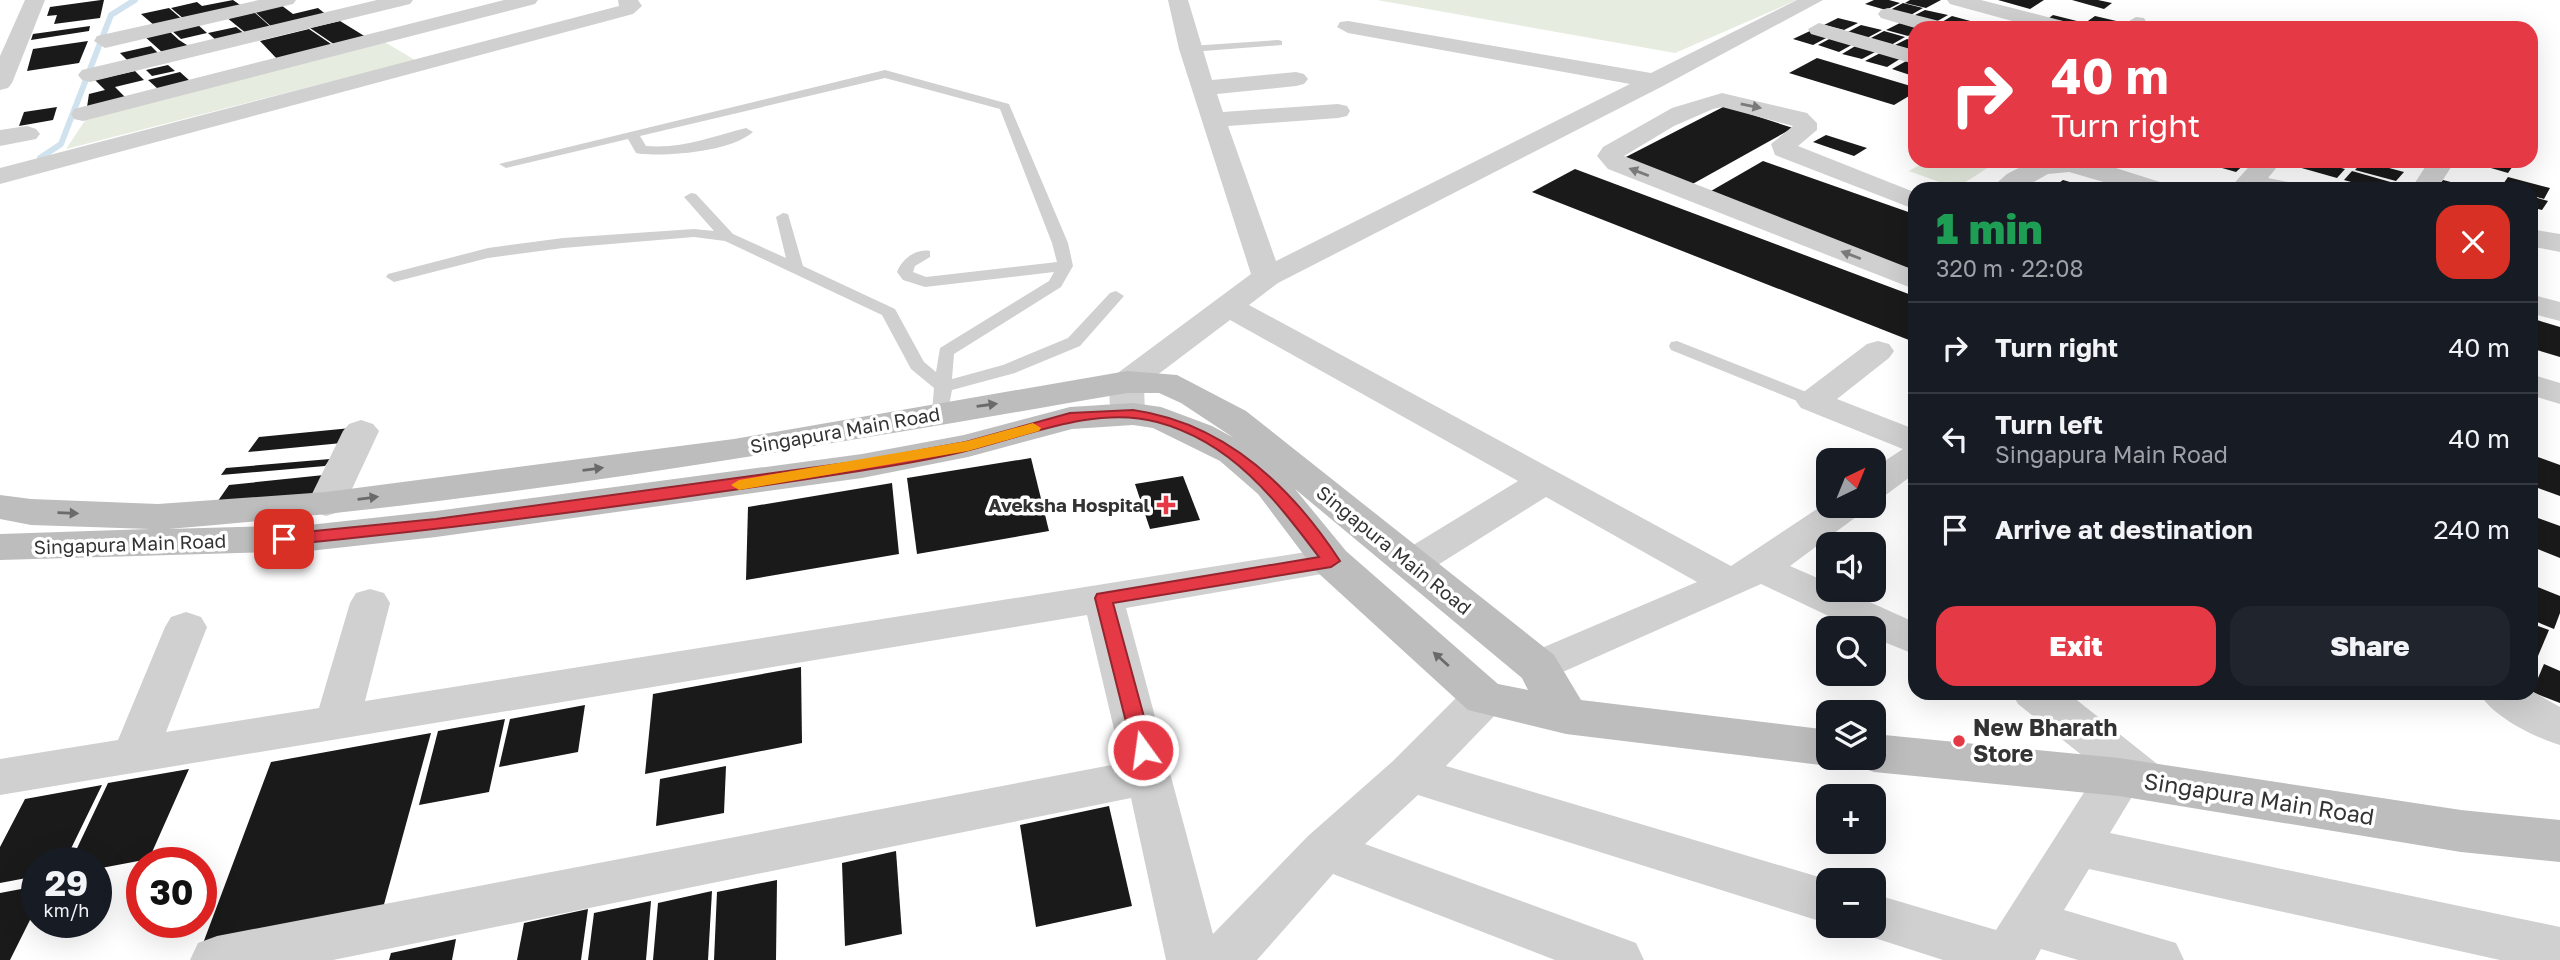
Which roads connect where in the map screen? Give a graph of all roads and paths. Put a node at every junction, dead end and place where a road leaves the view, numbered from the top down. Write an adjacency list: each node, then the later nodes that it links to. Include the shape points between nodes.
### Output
1 (35, 0): 26 (street)
2 (286, 0): 18 (street)
3 (403, 0): 9 (street)
4 (528, 0): 17 (street)
5 (628, 0): 22 (street, via 632,6 626,10)
6 (1178, 0): 20 (street)
7 (1813, 0): 25 (street)
8 (1957, 0): 12 (street)
9 (350, 6): 17 (street); 23 (street)
10 (2053, 6): 12 (street)
11 (1888, 14): 13 (street)
12 (2029, 20): 14 (street)
13 (1914, 21)
14 (2033, 21)
15 (1348, 27): 25 (street)
16 (1819, 29): 21 (street)
17 (395, 34): 22 (street); 29 (street)
18 (105, 41)
19 (1278, 43): 20 (lane)
20 (1190, 49): 27 (street)
21 (1908, 55)
22 (434, 60): 39 (street)
23 (90, 75)
24 (1296, 79): 27 (street)
25 (1655, 81): 51 (street)
26 (0, 83)
27 (1203, 88): 30 (street)
28 (1338, 111): 30 (street)
29 (83, 114)
30 (1214, 120): 51 (street)
31 (746, 132): 33 (lane, via 705,148 668,153 641,150)
32 (27, 134): 34 (street)
33 (632, 134): 35 (lane); 48 (lane, via 885,74 1005,107)
34 (0, 138)
35 (506, 164)
36 (2038, 168): 40 (street)
37 (2086, 168): 41 (street)
38 (2263, 168): 42 (street)
39 (0, 176)
40 (2015, 182)
41 (2132, 182)
42 (2250, 182)
43 (691, 197): 46 (lane)
44 (1908, 199): 52 (street, one-way to 44, via 1617,163 1610,156 1685,112 1722,100 1798,118 1805,123 1805,130 1784,144 1783,150)
45 (783, 217): 49 (lane)
46 (728, 237): 49 (lane); 50 (lane, via 694,233 563,243 488,253)
47 (925, 254): 48 (lane, via 908,264 905,272 909,277 925,282)
48 (1065, 266): 62 (lane, via 1055,284 946,352)
49 (796, 269): 62 (lane, via 889,312 917,365)
50 (394, 277)
51 (1267, 277): 54 (street)
52 (1908, 278)
53 (1116, 296): 62 (lane, via 1074,342)
54 (1226, 306): 61 (street); 68 (street)
55 (2538, 306): 56 (street)
56 (2560, 313)
57 (1677, 346): 63 (lane)
58 (1878, 351): 63 (street)
59 (2538, 387): 60 (street)
60 (2560, 394)
61 (1128, 398): 62 (street, Singapura Main Road, one-way to 61); 72 (street, Singapura Main Road, via 968,446 862,466 436,524 309,538); 73 (street, Singapura Main Road, via 1233,453 1272,486); 74 (street, Singapura Main Road, via 1164,382 1194,395 1233,419)
62 (942, 399): 69 (street, Singapura Main Road, one-way to 62, via 734,450)
63 (1813, 401): 65 (street)
64 (361, 431): 69 (street)
65 (1908, 439)
66 (1908, 461): 67 (street)
67 (1886, 477)
68 (1545, 481): 74 (street); 75 (street)
69 (326, 503): 70 (street, Singapura Main Road, one-way to 69, via 158,517)
70 (0, 507)
71 (1830, 518): 75 (street)
72 (0, 547)
73 (1331, 561): 76 (street); 81 (street, Singapura Main Road, one-way to 73)
74 (1412, 564): 80 (street, Singapura Main Road)
75 (1746, 576): 79 (street); 80 (street)
76 (1103, 598): 85 (street); 91 (street)
77 (370, 603): 85 (street)
78 (186, 627): 89 (street)
79 (1908, 637)
80 (1538, 667): 84 (street, Singapura Main Road)
81 (1484, 698): 84 (street, Singapura Main Road); 90 (street)
82 (2047, 700): 93 (street)
83 (2513, 700): 86 (street)
84 (1566, 716): 87 (street, Singapura Main Road)
85 (337, 723): 89 (street)
86 (2560, 728)
87 (1816, 746)
88 (1886, 754): 93 (street, Singapura Main Road)
89 (134, 756): 92 (street)
90 (1410, 774): 96 (street); 97 (street)
91 (1149, 776): 101 (street); 102 (street)
92 (0, 778)
93 (2132, 778): 94 (street, Singapura Main Road, via 2461,831); 95 (street)
94 (2560, 841)
95 (2076, 846): 99 (street); 100 (street)
96 (1325, 850): 103 (street); 104 (street)
97 (1816, 898)
98 (1886, 919): 99 (street)
99 (2014, 947): 105 (street)
100 (2560, 950)
101 (217, 960)
102 (1193, 960)
103 (1223, 960)
104 (1617, 960)
105 (2157, 960)

